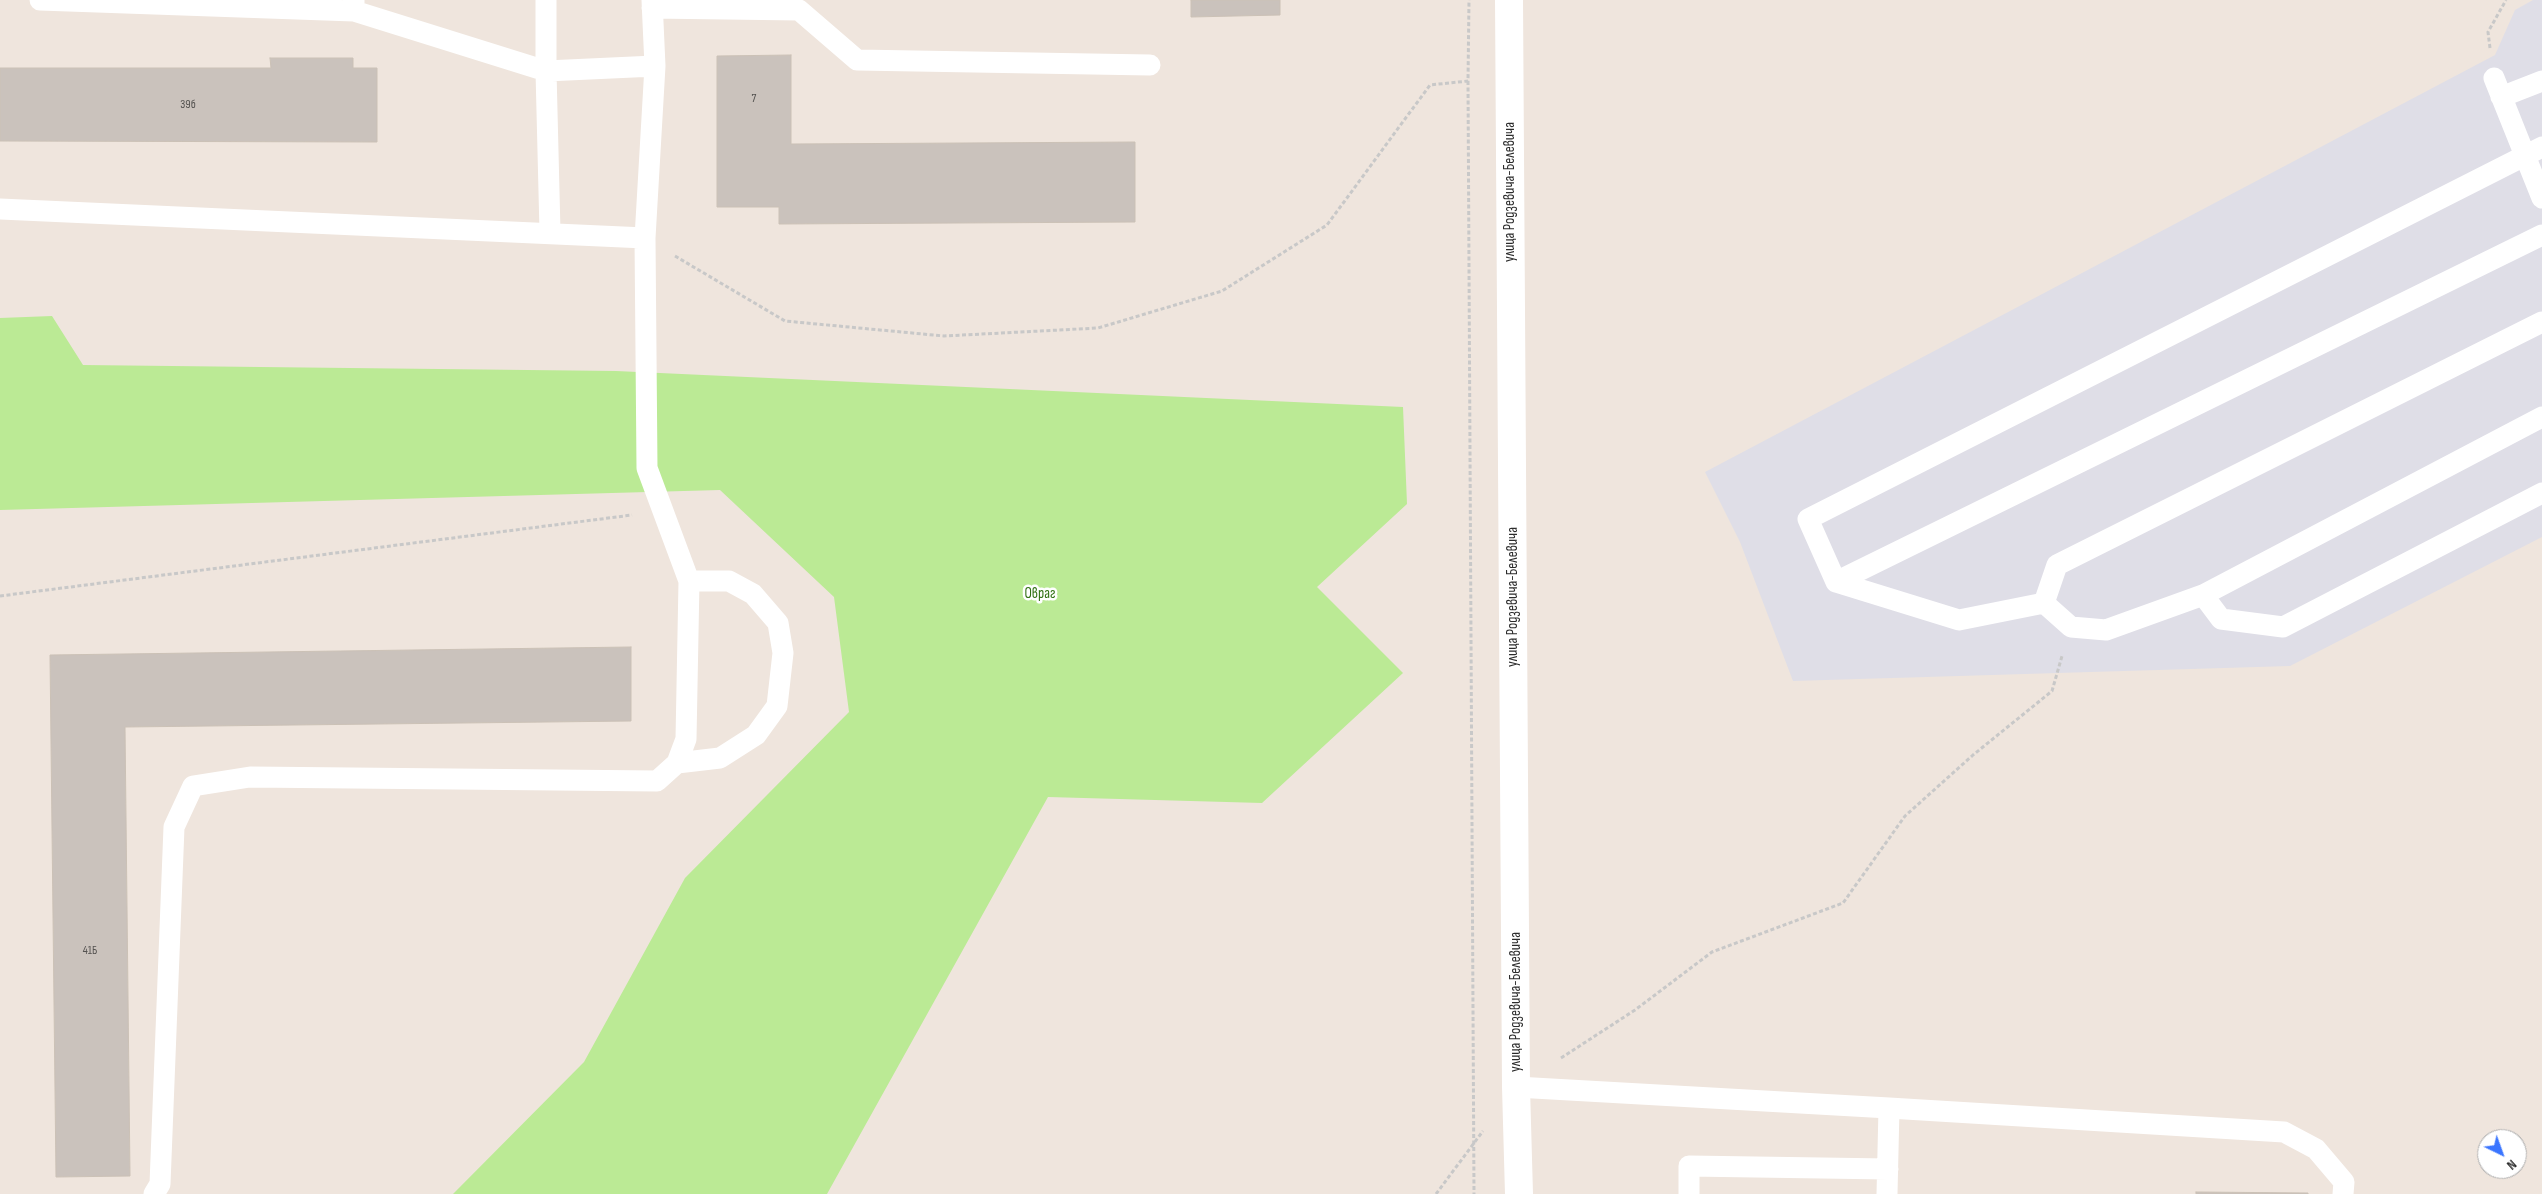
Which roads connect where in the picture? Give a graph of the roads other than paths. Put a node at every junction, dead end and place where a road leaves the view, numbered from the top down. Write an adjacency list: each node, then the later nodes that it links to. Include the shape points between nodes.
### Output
1 (40, 0): 5 (lane)
2 (546, 0): 8 (lane)
3 (1509, 0): 24 (street, улица Родзевича-Белевича)
4 (652, 4): 6 (lane, via 799,10 857,60); 7 (lane)
5 (354, 5): 8 (lane)
6 (1150, 65)
7 (655, 66): 8 (lane); 15 (lane)
8 (546, 71): 13 (lane)
9 (2542, 80): 10 (lane, via 2498,88)
10 (2533, 151): 11 (lane); 20 (lane, via 1808,519)
11 (2542, 198)
12 (0, 209): 13 (lane)
13 (550, 232): 15 (lane)
14 (2542, 236): 20 (lane)
15 (645, 238): 19 (lane, via 647,468)
16 (2542, 322): 22 (lane, via 2057,566)
17 (2542, 417): 21 (lane)
18 (2542, 493): 21 (lane, via 2283,626 2221,619)
19 (689, 581): 23 (lane, via 686,739); 23 (lane, via 729,581 753,594 778,623 783,653 777,706 756,735 720,758)
20 (1836, 582): 22 (lane, via 1959,620)
21 (2203, 595): 22 (lane, via 2106,630 2070,627)
22 (2044, 603)
23 (677, 763): 27 (lane, via 657,781 250,777 193,786 174,827 160,1184)
24 (1516, 1087): 25 (lane); 28 (street, улица Родзевича-Белевича)
25 (1889, 1108): 26 (lane); 31 (lane, via 2284,1132 2316,1148 2344,1182)
26 (1888, 1169): 29 (lane, via 1689,1166); 30 (lane)
27 (154, 1194)
28 (1520, 1194)
29 (1689, 1194)
30 (1887, 1194)
31 (2343, 1194)

